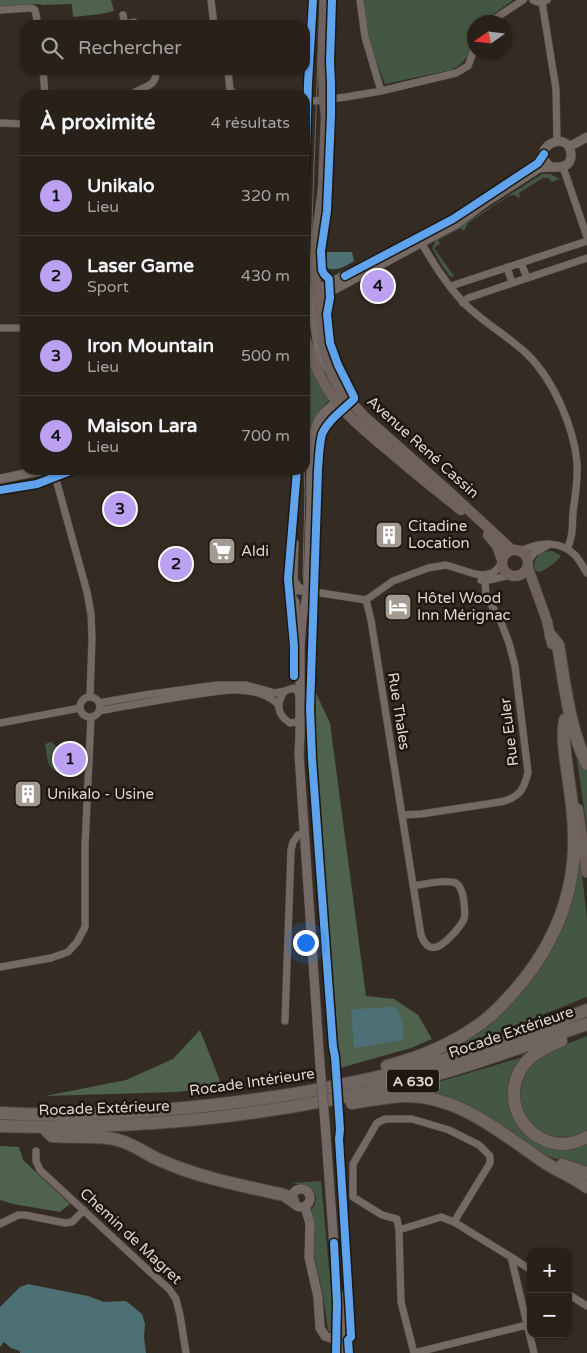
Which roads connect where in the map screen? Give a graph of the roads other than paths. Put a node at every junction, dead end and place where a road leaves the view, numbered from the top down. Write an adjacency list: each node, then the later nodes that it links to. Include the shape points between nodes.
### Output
1 (211, 0): 13 (street)
2 (312, 0): 14 (main road)
3 (324, 0): 25 (main road)
4 (360, 0): 24 (street, via 365,37)
5 (523, 0): 10 (street)
6 (532, 0): 7 (street)
7 (545, 1): 31 (street, via 556,89)
8 (0, 10): 11 (street, via 31,8 36,10)
9 (123, 15): 12 (street)
10 (500, 15)
11 (37, 20)
12 (124, 20)
13 (213, 20)
14 (310, 36): 25 (main road, via 315,51 314,93)
15 (470, 60): 24 (street, via 468,66 456,73)
16 (43, 75): 20 (street)
17 (155, 75): 21 (street, via 148,87)
18 (228, 75): 22 (street)
19 (308, 75): 23 (main road)
20 (45, 90)
21 (140, 90)
22 (230, 90)
23 (307, 90)
24 (381, 91): 25 (street)
25 (324, 100): 26 (street); 36 (main road)
26 (310, 102)
27 (310, 104): 36 (main road, via 319,108 320,115 318,188)
28 (0, 123): 29 (street)
29 (20, 124)
30 (587, 137): 32 (street)
31 (557, 141): 32 (street); 33 (street, via 546,147)
32 (569, 147): 35 (street, via 570,161)
33 (544, 154): 34 (street); 45 (street, via 538,163 453,219)
34 (551, 167): 35 (street); 38 (street, via 539,168 456,224)
35 (563, 167): 37 (street)
36 (321, 212): 45 (main road, Avenue René Cassin)
37 (587, 239): 40 (street)
38 (422, 242): 44 (street); 45 (street)
39 (587, 258): 42 (street)
40 (521, 263): 41 (street); 42 (street)
41 (507, 267): 43 (street); 44 (street)
42 (527, 278): 43 (street)
43 (512, 283): 46 (street, via 468,298)
44 (451, 288): 46 (street)
45 (310, 298): 50 (main road, Avenue René Cassin)
46 (464, 303): 60 (street, via 532,359 563,411 578,465 573,535)
47 (0, 328): 48 (street)
48 (20, 328)
49 (310, 351): 51 (main road, Avenue René Cassin)
50 (338, 386): 51 (street); 61 (main road, Avenue René Cassin, via 384,435)
51 (336, 402): 62 (main road, Avenue René Cassin, via 489,536 497,546); 69 (street, via 318,422 313,440)
52 (20, 475): 56 (street)
53 (55, 475): 57 (street, via 37,484)
54 (57, 475): 76 (street, via 91,614)
55 (297, 475): 58 (street)
56 (0, 479)
57 (0, 490)
58 (294, 515): 68 (street); 69 (street, via 294,579)
59 (555, 545): 60 (street); 61 (street, via 543,544); 63 (street, via 537,550)
60 (567, 549): 65 (street)
61 (517, 550): 62 (main road, via 506,553); 63 (main road, via 525,553)
62 (502, 562): 64 (street, via 494,572 484,575); 66 (main road, via 504,571)
63 (528, 564): 66 (main road, via 523,574); 71 (main road)
64 (459, 569): 67 (street, via 473,578); 70 (street, via 441,565 428,568 393,581)
65 (587, 573)
66 (513, 576): 67 (street); 71 (main road, via 529,588)
67 (486, 580): 86 (street, Rue Euler, via 486,595 502,623 515,666 528,772 524,788 510,800)
68 (289, 590): 69 (street); 73 (street, via 296,602); 75 (street, via 294,646)
69 (305, 591): 70 (street); 73 (street)
70 (366, 600): 86 (street, Rue Thales)
71 (545, 614): 72 (main road)
72 (551, 636): 82 (main road); 85 (highway, via 558,646 573,723)
73 (300, 646): 77 (street)
74 (233, 687): 75 (street, via 257,687 275,693); 78 (street, via 268,697); 79 (street)
75 (289, 689): 77 (street, via 298,692); 78 (street, via 282,695); 83 (street)
76 (90, 697): 79 (street); 80 (street, via 82,702)
77 (300, 697): 83 (street)
78 (279, 706): 83 (street, via 283,719 290,723)
79 (99, 707): 81 (street, via 96,715)
80 (80, 708): 81 (street, via 83,714); 84 (street)
81 (91, 717): 91 (street, via 85,927 68,952)
82 (565, 720): 88 (main road); 96 (highway, via 563,734 574,822 572,872 562,913 534,968 500,1008 459,1038 410,1059 317,1083)
83 (297, 721): 87 (street)
84 (0, 723)
85 (587, 764)
86 (402, 815): 90 (street, Rue Thales)
87 (304, 834): 93 (street, via 298,835 291,850); 111 (street, bridge)
88 (586, 848): 89 (main road)
89 (587, 872)
90 (413, 886): 90 (street, Rue Thales, via 422,938 427,945 438,947 465,918 462,890 456,883 448,881)
91 (0, 967)
92 (587, 1009): 96 (highway, Rocade Intérieure / A 630, via 445,1059)
93 (285, 1021)
94 (587, 1024): 98 (highway, Rocade Extérieure / A 630, via 456,1069 404,1083)
95 (587, 1029): 101 (highway, via 528,1060 516,1077 513,1100 519,1118 532,1133 550,1142 570,1143)
96 (310, 1091): 97 (highway, Rocade Intérieure / A 630, via 167,1110 94,1114)
97 (0, 1113)
98 (234, 1116): 100 (highway, Rocade Extérieure / A 630); 103 (highway, via 314,1110 406,1096 424,1098 444,1102 477,1117)
99 (0, 1126): 100 (highway, Rocade Extérieure / A 630)
100 (43, 1127): 106 (highway, via 52,1136 100,1137 124,1142 162,1162 284,1195)
101 (587, 1137)
102 (36, 1152): 107 (street, Chemin de Magret, via 40,1170)
103 (536, 1156): 104 (highway); 105 (highway)
104 (587, 1173)
105 (587, 1187)
106 (299, 1204): 118 (street, via 310,1224 308,1251 318,1297 320,1328 325,1336)
107 (84, 1210): 109 (street, via 72,1222 65,1224 25,1215); 119 (street, Chemin de Magret, via 169,1288 176,1298)
108 (454, 1222): 110 (street, via 441,1217); 110 (street, via 490,1163 490,1156 478,1145 449,1130 412,1119 385,1118 377,1123 353,1164 353,1197 382,1215 397,1219); 112 (street)
109 (0, 1224)
110 (399, 1230): 123 (street, via 401,1302)
111 (334, 1243): 118 (street); 122 (street)
112 (511, 1257): 113 (street); 116 (street)
113 (527, 1267)
114 (572, 1297): 115 (street)
115 (587, 1306)
116 (527, 1325): 123 (street)
117 (530, 1338): 124 (street)
118 (336, 1340): 120 (street); 121 (street, via 342,1343)
119 (186, 1353)
120 (336, 1353)
121 (344, 1353)
122 (349, 1353)
123 (414, 1353)
124 (534, 1353)

